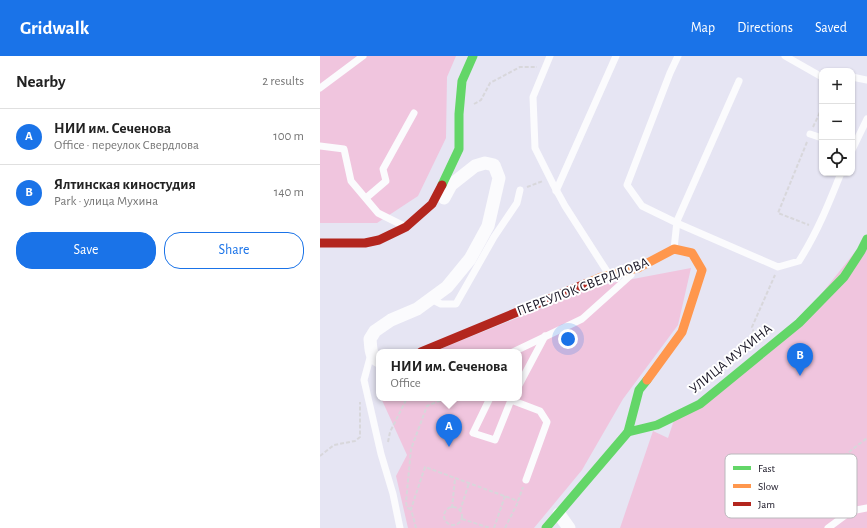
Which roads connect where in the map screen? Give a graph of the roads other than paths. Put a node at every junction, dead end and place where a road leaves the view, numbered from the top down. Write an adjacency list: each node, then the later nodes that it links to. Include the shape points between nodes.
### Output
1 (363, 56): 11 (lane)
2 (473, 56): 23 (street, via 462,81 459,149 432,204)
3 (550, 56): 20 (lane, via 533,97 535,148)
4 (616, 56): 20 (lane)
5 (678, 56): 22 (lane, via 627,185 642,206)
6 (785, 56): 7 (lane)
7 (819, 75)
8 (855, 78): 9 (lane)
9 (867, 80)
10 (739, 81): 22 (lane)
11 (320, 88)
12 (414, 113): 21 (lane, via 383,169 386,181)
13 (867, 119): 16 (lane)
14 (810, 134): 15 (lane)
15 (819, 137)
16 (855, 144)
17 (320, 146): 21 (lane, via 344,149 351,181)
18 (840, 176): 22 (lane, via 818,228 799,261 778,267)
19 (520, 190): 29 (lane, via 516,204 456,304 441,304)
20 (556, 191): 28 (lane)
21 (366, 198): 23 (lane, via 378,213)
22 (677, 221): 26 (lane)
23 (406, 227): 25 (street, via 379,240 365,243); 29 (street, via 411,230 436,213 451,185 475,166 485,163 494,165 499,178 488,226 470,259 447,287)
24 (867, 239): 38 (street, УЛИЦА МУХИНА, via 844,276 799,323 700,404 657,425)
25 (320, 243)
26 (674, 249): 27 (street, ПЕРЕУЛОК СВЕРДЛОВА); 38 (street, via 692,253 702,270 682,332 639,390)
27 (638, 268): 28 (street, ПЕРЕУЛОК СВЕРДЛОВА); 30 (lane, via 582,319)
28 (610, 275): 31 (street, ПЕРЕУЛОК СВЕРДЛОВА)
29 (431, 299): 33 (street, via 417,309 391,320 375,332 370,339)
30 (545, 336): 32 (lane); 34 (lane)
31 (428, 349)
32 (519, 349)
33 (375, 357): 44 (lane, via 364,380)
34 (522, 379)
35 (489, 401): 36 (lane, via 473,433 495,440)
36 (510, 401)
37 (516, 401): 39 (lane, via 540,411 547,422)
38 (628, 432): 42 (street)
39 (526, 480)
40 (867, 508): 41 (lane)
41 (857, 510)
42 (559, 514): 46 (street); 47 (street)
43 (842, 518): 48 (lane)
44 (399, 524): 45 (lane)
45 (394, 528)
46 (546, 528)
47 (569, 528)
48 (828, 528)

